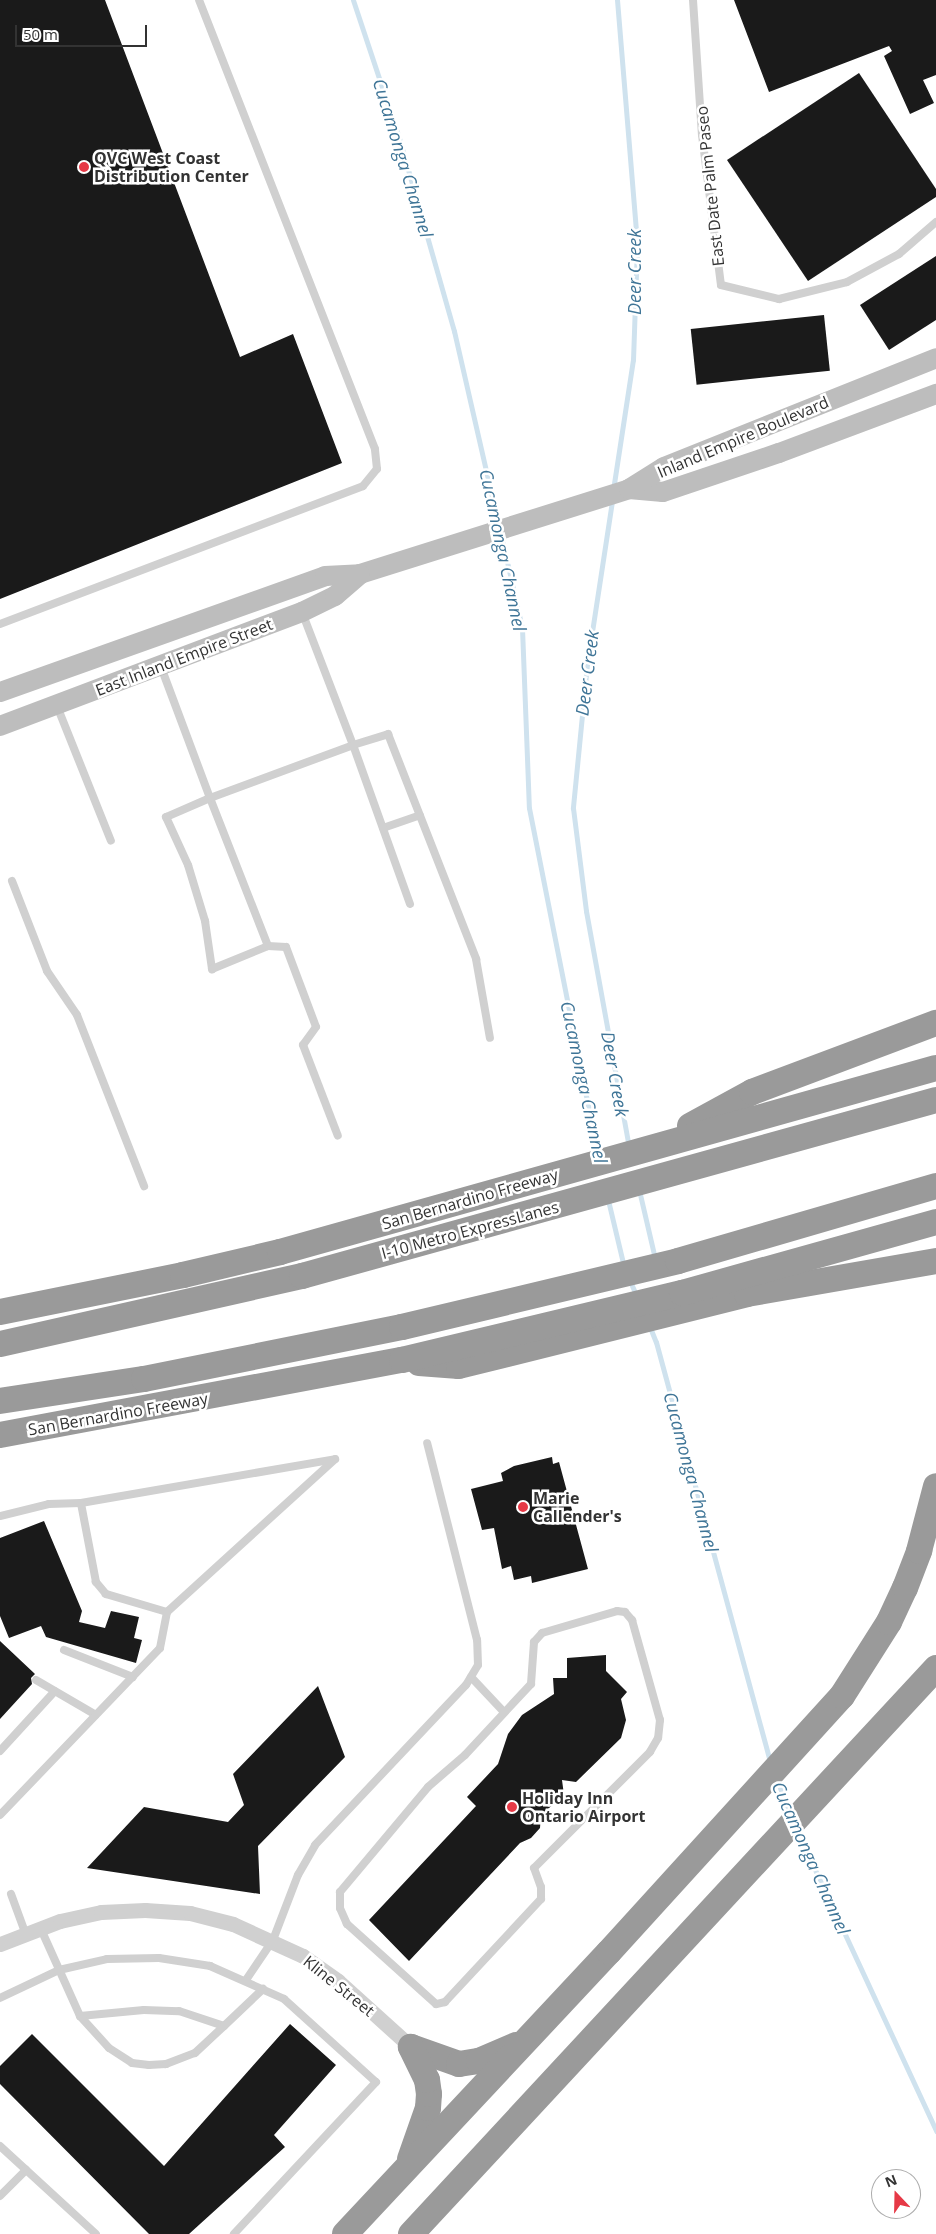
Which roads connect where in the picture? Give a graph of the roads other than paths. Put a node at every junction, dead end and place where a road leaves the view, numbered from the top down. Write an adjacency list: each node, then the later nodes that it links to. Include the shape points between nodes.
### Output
1 (199, 0): 9 (lane, via 374,449 377,469 363,486)
2 (693, 0): 3 (lane, East Date Palm Paseo, via 702,135 721,285 779,299 847,282 899,254)
3 (936, 222)
4 (936, 358): 6 (main road, Inland Empire Boulevard, via 664,467)
5 (936, 394): 6 (main road, Inland Empire Boulevard, via 663,492)
6 (629, 490): 7 (main road, East Inland Empire Street)
7 (360, 574): 8 (main road, East Inland Empire Street, via 335,596); 11 (main road, East Inland Empire Street, via 325,576)
8 (302, 612): 10 (main road, East Inland Empire Street); 14 (lane)
9 (0, 624)
10 (160, 666): 12 (main road, East Inland Empire Street); 15 (lane)
11 (0, 692)
12 (56, 705): 13 (main road, East Inland Empire Street); 18 (lane)
13 (0, 726)
14 (353, 745): 15 (lane); 16 (lane, via 388,734); 17 (lane)
15 (210, 798): 21 (lane); 21 (lane, via 166,817 188,865 205,921 212,969)
16 (420, 816): 17 (lane); 23 (lane, via 476,959)
17 (383, 828): 20 (lane)
18 (111, 841)
19 (12, 881): 28 (lane, via 47,971 77,1015)
20 (410, 904)
21 (268, 946): 26 (lane, via 286,947 313,1018 316,1027 303,1044)
22 (936, 1023): 27 (highway, via 752,1092)
23 (490, 1038)
24 (936, 1068): 27 (highway, San Bernardino Freeway)
25 (936, 1100): 34 (highway, I-10 Metro ExpressLanes, via 302,1276)
26 (338, 1136)
27 (652, 1147): 33 (highway, San Bernardino Freeway, via 280,1252)
28 (144, 1186)
29 (936, 1186): 35 (highway, via 678,1261 383,1331 144,1379)
30 (936, 1222): 32 (highway, San Bernardino Freeway)
31 (936, 1261): 32 (highway, via 747,1294)
32 (686, 1301): 36 (highway, San Bernardino Freeway, via 613,1319)
33 (0, 1312)
34 (0, 1344)
35 (0, 1401)
36 (0, 1435)
37 (427, 1442): 45 (lane, via 477,1640 478,1665)
38 (936, 1486): 62 (highway, via 919,1551 889,1622 842,1696 802,1744)
39 (81, 1503): 40 (lane, via 49,1504); 41 (lane, via 96,1582 106,1594); 41 (lane, via 334,1459)
40 (0, 1516)
41 (167, 1612): 44 (lane, via 160,1648)
42 (64, 1650): 44 (lane)
43 (936, 1668): 71 (highway)
44 (133, 1677): 49 (lane)
45 (470, 1678): 48 (lane); 54 (lane, via 315,1844 298,1875)
46 (36, 1680): 47 (lane)
47 (55, 1691): 49 (lane); 50 (lane)
48 (504, 1712): 48 (lane, via 465,1756 428,1787 340,1892 340,1908 347,1924 436,2004 446,2002 541,1899 541,1887 534,1868 650,1752 658,1738 660,1720 632,1620 625,1612 617,1611 542,1633 534,1642 531,1684)
49 (96, 1715): 51 (lane)
50 (0, 1751)
51 (0, 1815)
52 (11, 1894): 53 (lane)
53 (33, 1930): 54 (street, Kline Street, via 101,1912 145,1910 190,1913 234,1924); 55 (street, Kline Street); 56 (lane)
54 (273, 1940): 57 (lane); 63 (street, Kline Street, via 338,1981)
55 (0, 1944)
56 (59, 1970): 57 (lane, via 107,1959 159,1958 210,1966); 59 (lane); 60 (lane)
57 (246, 1980): 58 (lane)
58 (263, 1989): 61 (lane); 69 (lane, via 306,2016 376,2082)
59 (0, 1998)
60 (80, 2016): 61 (lane, via 144,2010 179,2011); 61 (lane, via 109,2048 132,2063 149,2065 166,2064 195,2053)
61 (224, 2026)
62 (526, 2040): 63 (highway, via 479,2061 459,2064); 65 (highway)
63 (411, 2047): 65 (highway, via 427,2080 429,2094 428,2108)
64 (0, 2146): 66 (lane)
65 (407, 2168): 70 (highway)
66 (26, 2170): 67 (lane); 68 (lane)
67 (0, 2196)
68 (96, 2234)
69 (234, 2234)
70 (345, 2234)
71 (411, 2234)

